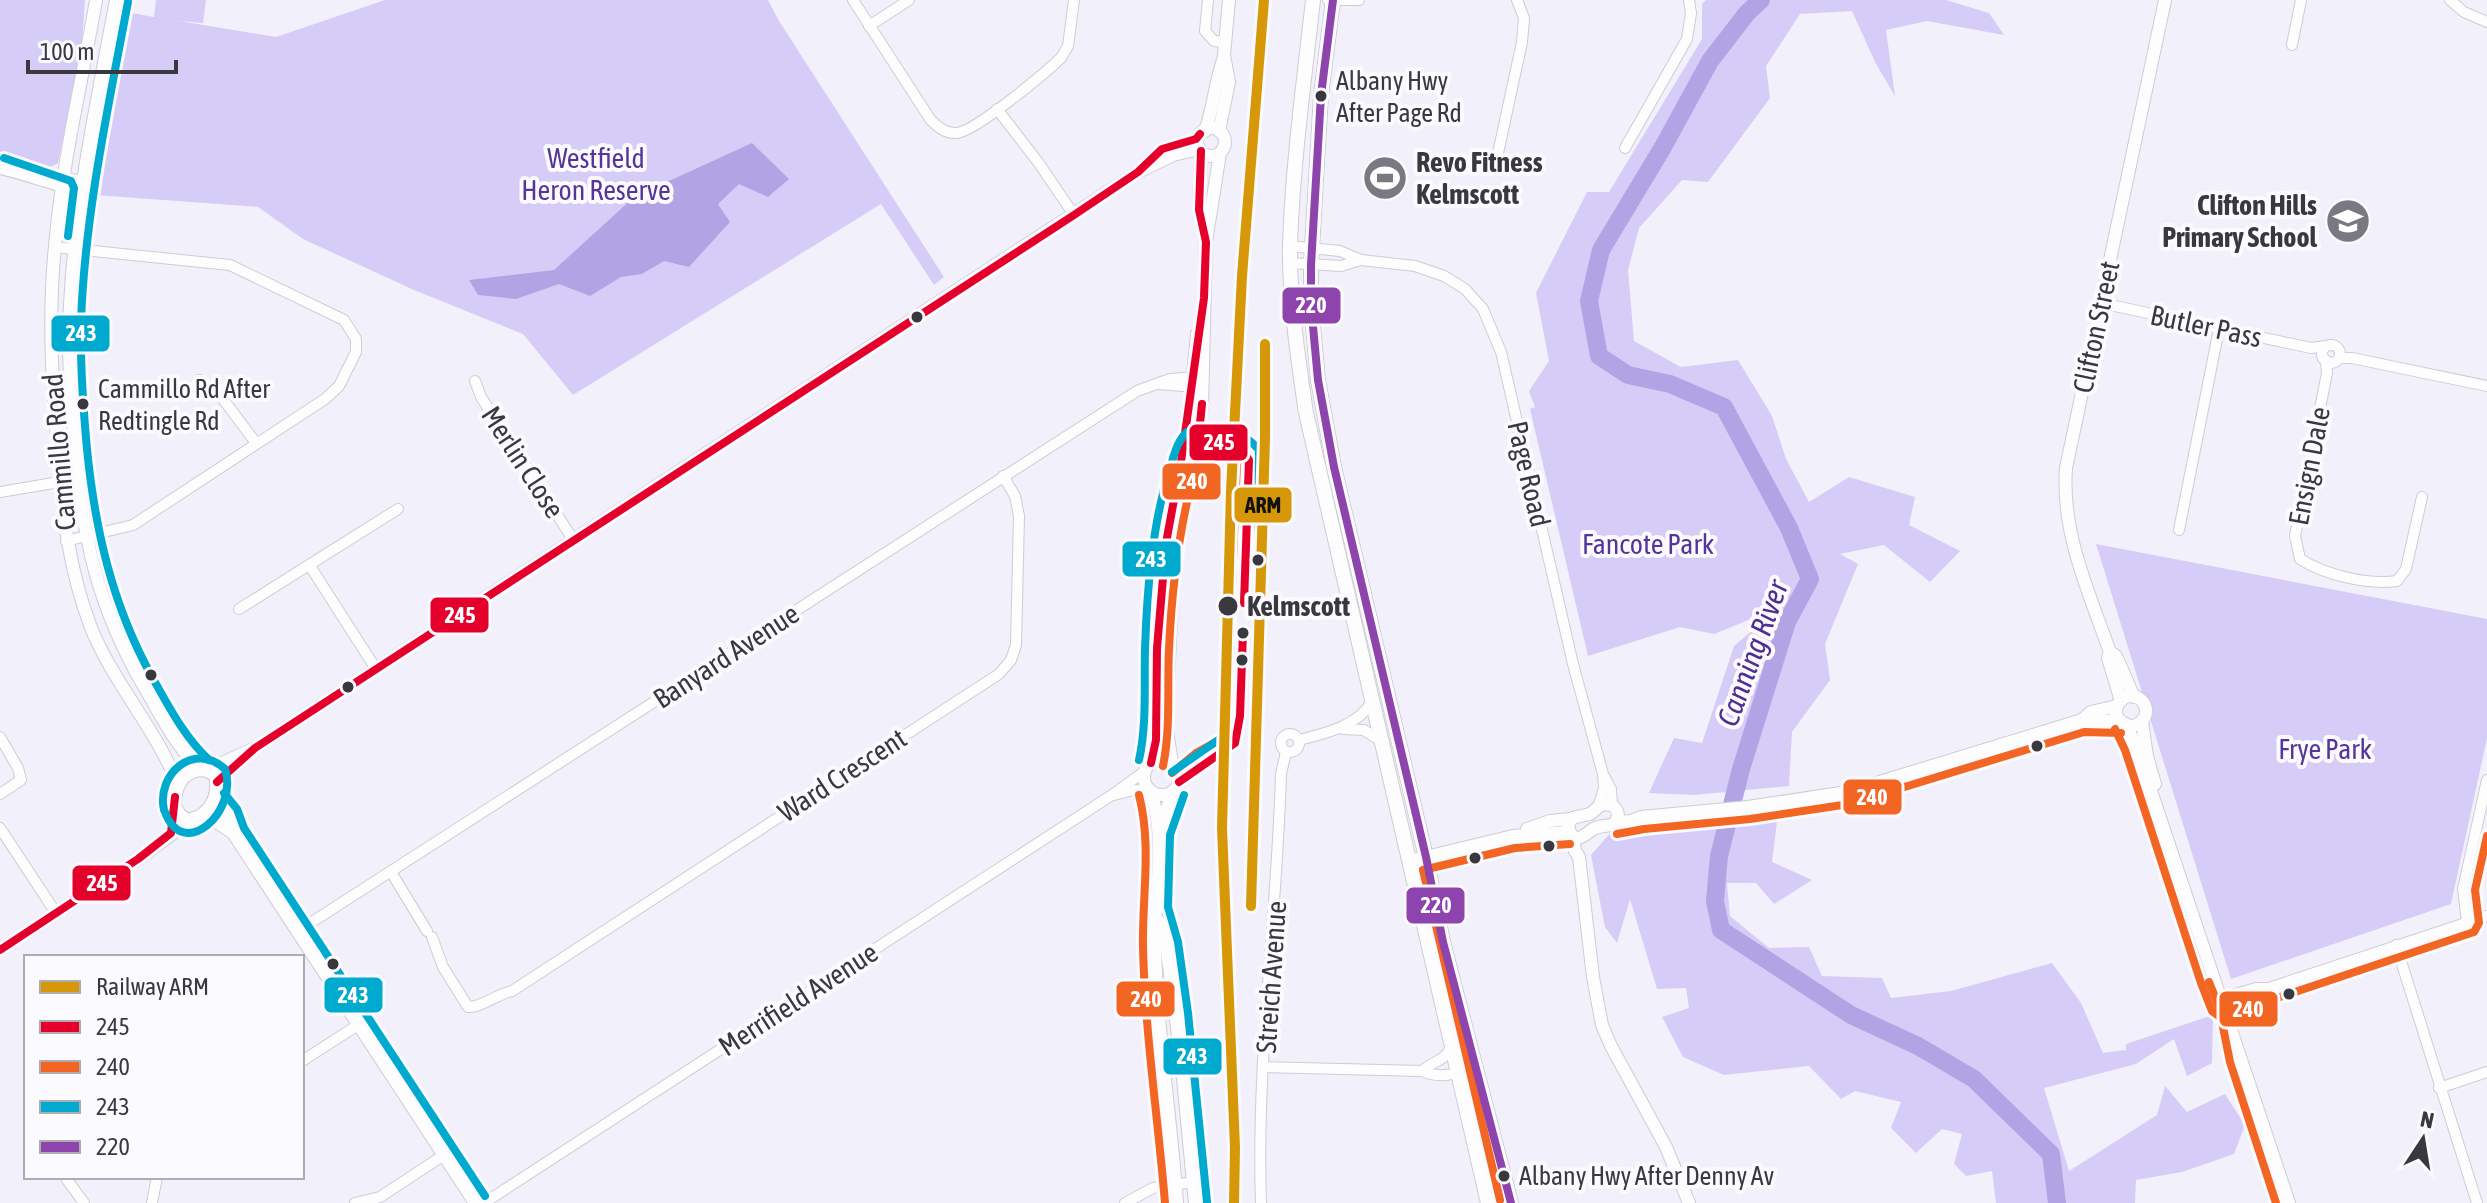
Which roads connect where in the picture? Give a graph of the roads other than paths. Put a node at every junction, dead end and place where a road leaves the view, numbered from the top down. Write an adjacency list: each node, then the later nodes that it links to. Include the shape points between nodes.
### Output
1 (96, 0): 30 (main road, Cammillo Road)
2 (116, 0): 31 (main road, Cammillo Road)
3 (853, 0): 18 (street)
4 (909, 0): 18 (street)
5 (1074, 0): 21 (street, via 1064,53)
6 (1208, 0): 20 (street, via 1205,31)
7 (1229, 0): 20 (main road)
8 (1313, 0): 34 (highway)
9 (1326, 0): 10 (street)
10 (1332, 0): 11 (street); 36 (highway)
11 (1359, 0)
12 (1517, 0): 27 (street, via 1524,18 1522,42)
13 (1689, 0): 24 (street, via 1687,39)
14 (2165, 0): 41 (main road, Clifton Street)
15 (2301, 0): 19 (street)
16 (2450, 0): 17 (street)
17 (2487, 22)
18 (869, 26): 21 (street, via 941,129 963,132)
19 (2292, 45)
20 (1225, 49): 22 (main road, via 1229,82); 23 (main road)
21 (997, 109): 32 (street)
22 (1219, 131): 23 (main road); 26 (main road, via 1225,142)
23 (1202, 132): 25 (main road); 29 (main road, via 1196,139 1162,149)
24 (1625, 148)
25 (1200, 150): 26 (main road, via 1210,156); 29 (main road, via 1173,155); 33 (main road, via 1199,210)
26 (1220, 153): 33 (main road)
27 (1495, 167)
28 (0, 169): 30 (street)
29 (1138, 172): 32 (main road)
30 (62, 183): 31 (street); 35 (main road, Cammillo Road)
31 (82, 186): 37 (main road, Cammillo Road)
32 (1074, 215): 63 (main road)
33 (1206, 242): 47 (main road)
34 (1290, 246): 36 (street, Page Road); 39 (highway)
35 (54, 247): 37 (street); 53 (main road, Cammillo Road, via 52,378)
36 (1312, 247): 38 (street, Page Road); 40 (highway)
37 (74, 249): 49 (street, via 238,268 350,326 356,352 339,386); 52 (main road, Cammillo Road, via 69,333)
38 (1361, 260): 40 (street, Page Road); 81 (street, Page Road, via 1415,266 1444,276 1472,296 1490,322)
39 (1291, 263): 40 (street, Page Road); 59 (highway, via 1306,413)
40 (1311, 265): 58 (highway, via 1318,380)
41 (2101, 303): 42 (street, Butler Pass); 66 (main road, Clifton Street, via 2064,490 2070,532)
42 (2219, 329): 43 (street, Butler Pass); 60 (street)
43 (2311, 348): 44 (street, Butler Pass); 44 (street, Butler Pass, via 2334,345)
44 (2333, 358): 48 (street, Butler Pass); 56 (street, Ensign Dale, via 2295,536 2300,559 2315,569 2382,583 2397,581 2406,569)
45 (199, 380): 49 (street, via 220,395)
46 (475, 381): 63 (street, Merlin Close)
47 (1197, 382): 50 (main road); 51 (street, Banyard Avenue, via 1155,384 1137,391); 55 (main road)
48 (2487, 386)
49 (256, 443): 61 (street, via 133,525)
50 (1198, 443): 55 (main road, via 1189,447); 78 (main road, via 1172,600 1166,724)
51 (1003, 476): 102 (street, Banyard Avenue); 102 (street, Ward Crescent, via 1019,516 1016,645 1006,667 512,991 468,1007)
52 (77, 479): 53 (street); 61 (main road, Cammillo Road)
53 (60, 482): 54 (street); 62 (main road, Cammillo Road)
54 (0, 492)
55 (1175, 493): 79 (main road, via 1157,648 1156,740)
56 (2422, 497)
57 (398, 509): 64 (street)
58 (1347, 523): 59 (highway); 100 (highway)
59 (1331, 526): 69 (highway)
60 (2179, 530)
61 (85, 538): 62 (street); 80 (main road, Cammillo Road, via 98,590 131,666 184,752)
62 (66, 541): 84 (main road, Cammillo Road, via 91,627)
63 (574, 541): 67 (main road)
64 (310, 566): 65 (street); 67 (street)
65 (239, 609)
66 (2110, 652): 68 (main road, Clifton Street); 70 (main road, Clifton Street)
67 (376, 669): 77 (main road)
68 (2134, 697): 70 (main road); 72 (main road, via 2144,705)
69 (1372, 702): 74 (street, Streich Avenue, via 1363,715); 76 (highway)
70 (2119, 703): 71 (main road); 73 (main road, via 2117,714)
71 (2082, 720): 73 (main road); 92 (main road, via 1872,786 1748,807 1646,816)
72 (2142, 721): 73 (main road); 110 (main road, via 2147,756)
73 (2123, 723): 110 (main road, via 2133,737 2212,979)
74 (1341, 728): 76 (street, via 1367,731); 115 (street, Streich Avenue, via 1299,740 1296,750 1286,752 1281,774)
75 (0, 737): 87 (street, via 21,780)
76 (1381, 741): 101 (highway)
77 (255, 748): 80 (main road); 83 (main road)
78 (1172, 763): 79 (main road, via 1161,759); 85 (main road, via 1180,778)
79 (1148, 767): 86 (main road, via 1144,780); 88 (street, Merrifield Avenue)
80 (205, 769): 83 (main road); 84 (main road, via 188,774)
81 (1603, 774): 91 (street, Page Road); 92 (street, Page Road)
82 (2487, 780): 106 (street, via 2463,889)
83 (217, 782): 89 (main road)
84 (178, 785): 90 (main road)
85 (1173, 791): 86 (main road, via 1162,796); 99 (main road)
86 (1150, 792): 88 (street, Merrifield Avenue); 99 (main road)
87 (0, 794)
88 (1112, 795): 129 (street, Merrifield Avenue)
89 (215, 800): 93 (main road); 98 (main road)
90 (176, 808): 94 (main road); 97 (main road)
91 (1598, 808): 92 (main road, via 1605,804); 96 (main road, via 1576,815)
92 (1615, 813): 96 (main road, via 1609,827)
93 (204, 814): 94 (main road); 98 (main road)
94 (191, 820): 97 (main road)
95 (0, 828): 104 (street)
96 (1574, 831): 100 (main road, via 1538,824 1513,836); 136 (main road, via 1602,1025)
97 (171, 833): 104 (main road)
98 (233, 833): 107 (main road)
99 (1158, 833): 103 (main road)
100 (1426, 857): 101 (main road); 112 (highway)
101 (1409, 861): 113 (highway)
102 (391, 872): 107 (street, Banyard Avenue)
103 (1156, 908): 123 (main road, via 1176,1015); 124 (main road, via 1158,1008)
104 (56, 913): 109 (main road)
105 (2487, 916): 106 (street)
106 (2467, 922): 108 (street)
107 (298, 931): 111 (main road)
108 (2396, 945): 110 (street); 119 (street)
109 (0, 950)
110 (2226, 1001): 137 (main road)
111 (358, 1025): 114 (street); 120 (main road)
112 (1467, 1038): 117 (street, via 1462,1068); 135 (highway)
113 (1451, 1048): 116 (street, via 1442,1061); 117 (highway)
114 (304, 1060)
115 (1264, 1067): 116 (street); 133 (street, Streich Avenue)
116 (1422, 1071): 117 (street, via 1432,1076)
117 (1456, 1072): 134 (highway)
118 (2487, 1072): 119 (street)
119 (2439, 1088): 138 (street)
120 (444, 1155): 127 (street, via 380,1197); 128 (main road)
121 (66, 1179): 125 (street)
122 (157, 1179): 126 (street)
123 (1193, 1182): 124 (street); 132 (main road)
124 (1176, 1184): 130 (street, via 1153,1188); 131 (main road)
125 (84, 1203)
126 (152, 1203)
127 (355, 1203)
128 (475, 1203)
129 (484, 1203)
130 (1125, 1203)
131 (1177, 1203)
132 (1195, 1203)
133 (1261, 1203)
134 (1488, 1203)
135 (1511, 1203)
136 (1689, 1203)
137 (2289, 1203)
138 (2477, 1203)

